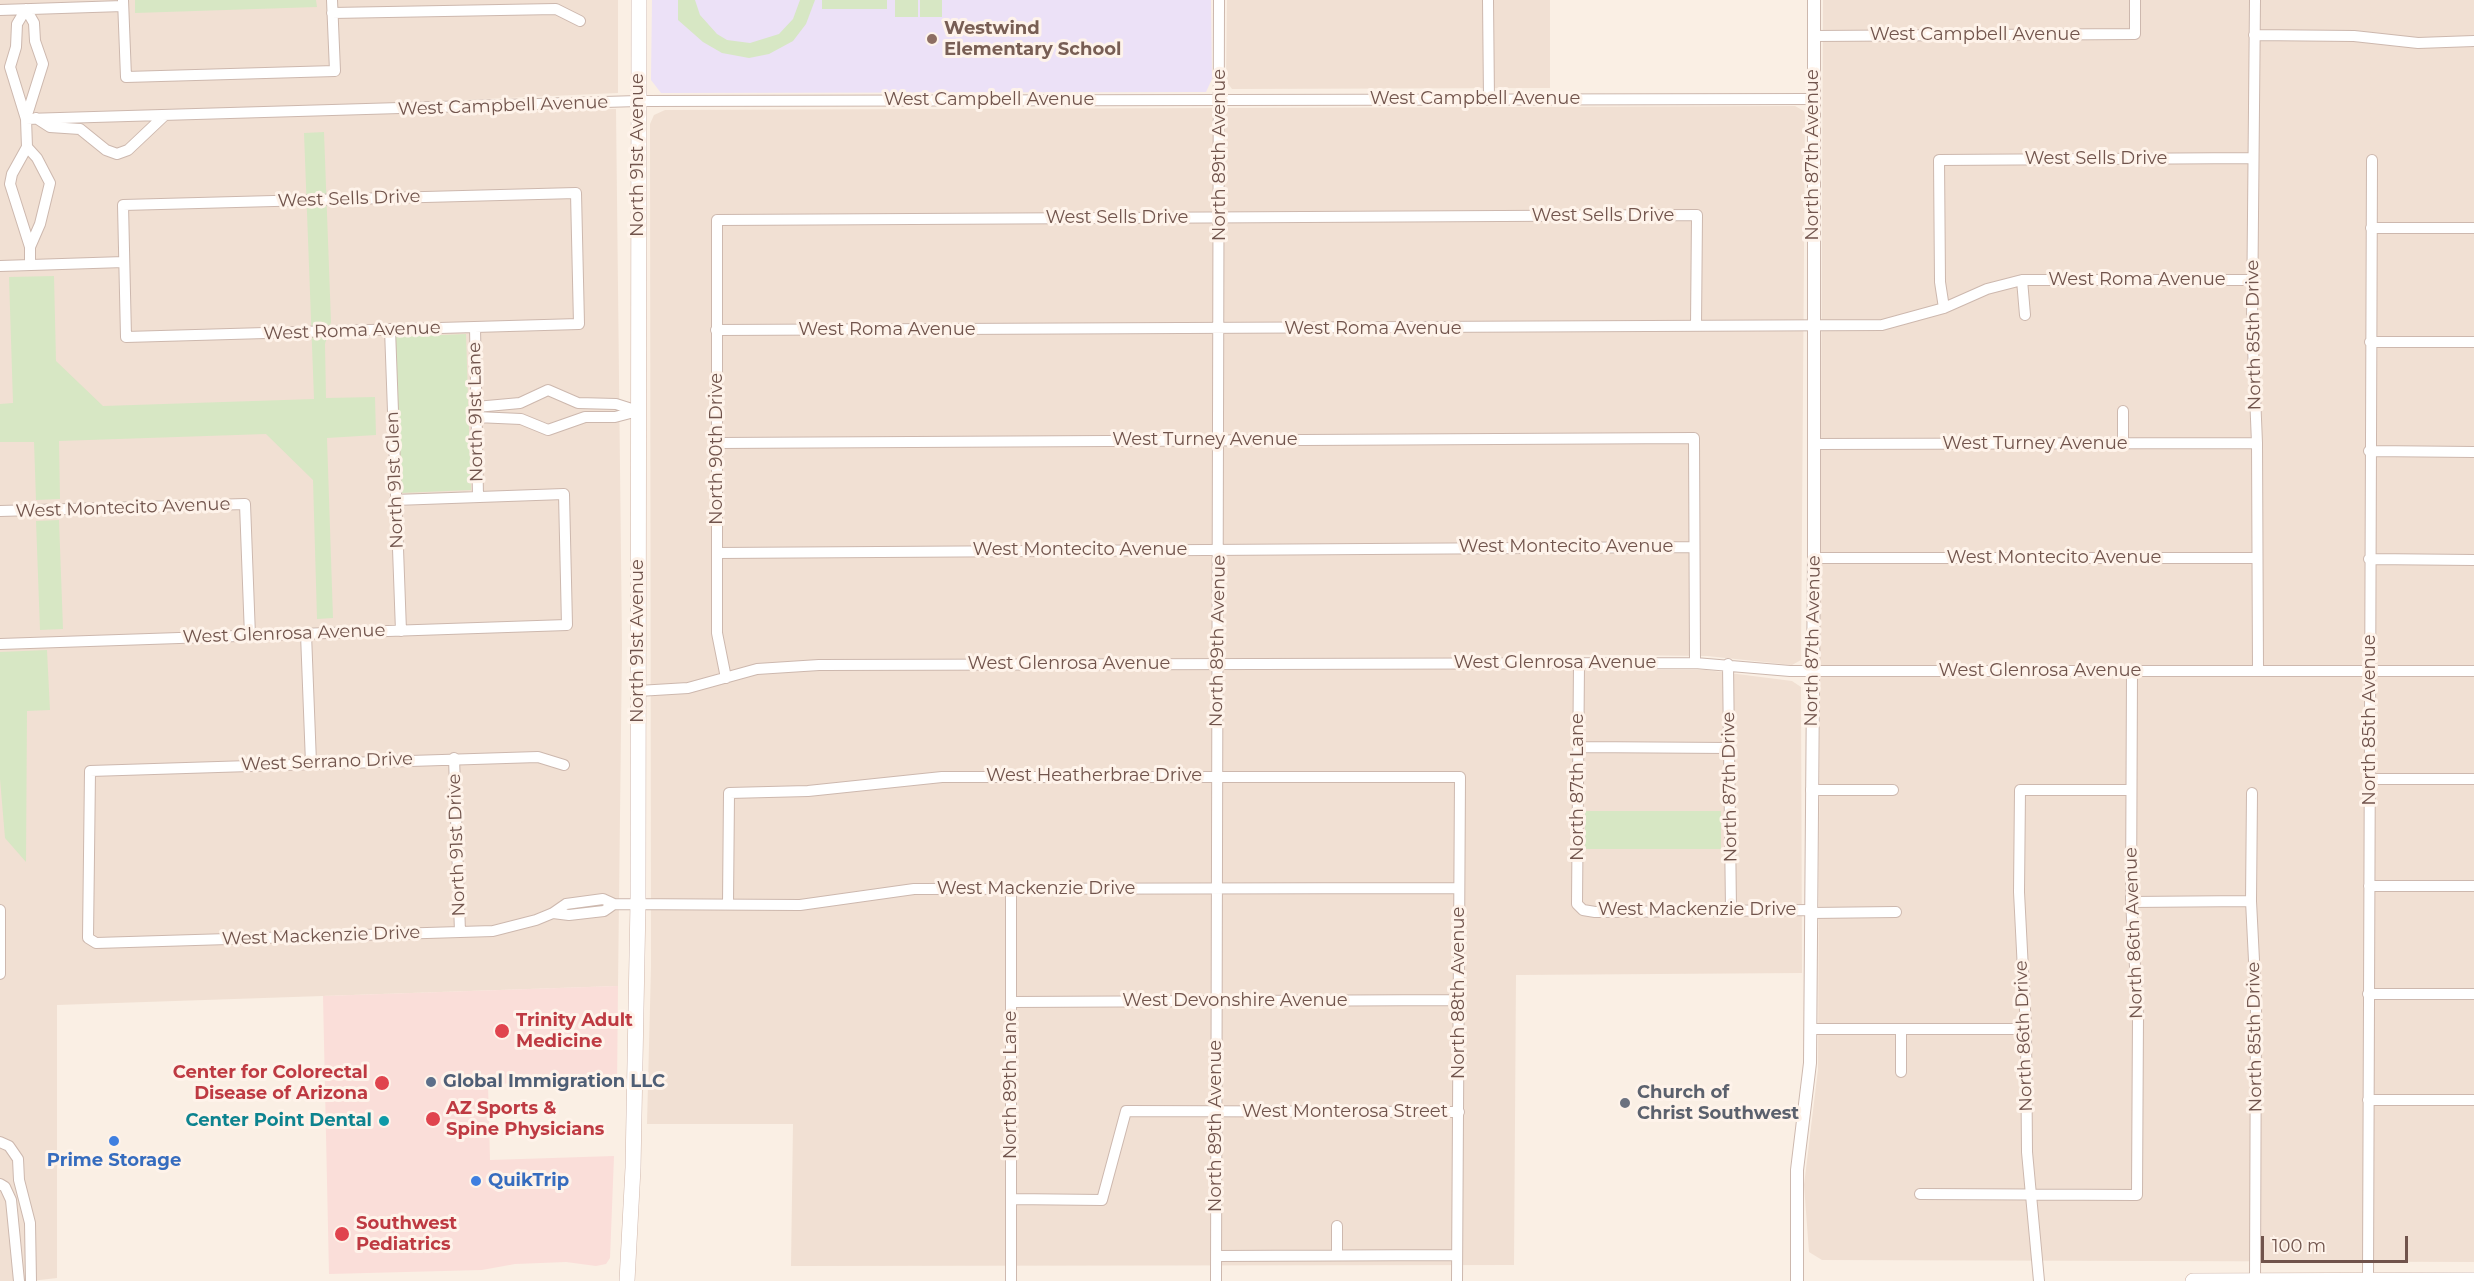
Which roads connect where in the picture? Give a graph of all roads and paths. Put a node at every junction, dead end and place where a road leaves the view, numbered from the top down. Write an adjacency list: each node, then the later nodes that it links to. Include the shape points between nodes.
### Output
1 (332, 0): 12 (street)
2 (639, 0): 20 (main road, North 91st Avenue)
3 (1219, 0): 17 (street, North 89th Avenue)
4 (1488, 0): 18 (street)
5 (1814, 0): 15 (street, North 87th Avenue)
6 (2135, 0): 15 (street, West Campbell Avenue, via 2135,34)
7 (2255, 0): 14 (street, North 85th Drive)
8 (123, 3): 10 (street); 12 (street, via 126,77 335,71)
9 (459, 5): 12 (street); 13 (street, via 556,9)
10 (26, 9): 11 (street); 23 (street, via 43,64); 23 (street, via 17,24 16,46 10,60)
11 (0, 10)
12 (332, 13)
13 (580, 21)
14 (2254, 35): 16 (street, via 2354,36 2418,43); 26 (street, North 85th Drive)
15 (1814, 36): 19 (street, North 87th Avenue)
16 (2474, 41)
17 (1220, 99): 18 (street, West Campbell Avenue); 20 (street, West Campbell Avenue); 28 (street, North 89th Avenue)
18 (1490, 99): 19 (street, West Campbell Avenue)
19 (1814, 99): 43 (street, North 87th Avenue)
20 (638, 101): 21 (street, West Campbell Avenue); 50 (main road, North 91st Avenue)
21 (164, 116): 22 (street, West Campbell Avenue); 24 (street, via 122,153 111,153)
22 (106, 117): 23 (street, West Campbell Avenue); 24 (street, via 99,124)
23 (31, 119): 24 (street, via 50,127 80,129); 25 (street)
24 (97, 142)
25 (27, 147): 32 (street, via 10,184); 32 (street, via 38,158 50,183)
26 (2253, 158): 37 (street, North 85th Drive); 38 (street, West Sells Drive, via 1939,160 1940,282)
27 (2372, 160): 30 (street, North 85th Avenue)
28 (1220, 218): 29 (street, West Sells Drive); 41 (street, West Sells Drive, via 1697,215); 46 (street, North 89th Avenue)
29 (717, 220): 45 (street, North 90th Drive)
30 (2371, 228): 31 (street); 47 (street, North 85th Avenue)
31 (2474, 228)
32 (30, 247): 34 (street)
33 (124, 261): 34 (street); 40 (street, West Sells Drive, via 123,205 576,193); 44 (street, West Roma Avenue, via 126,337)
34 (30, 265): 35 (street)
35 (0, 266)
36 (2022, 280): 37 (street, West Roma Avenue); 38 (street, West Roma Avenue, via 1987,289); 39 (street, West Roma Avenue)
37 (2252, 280): 56 (street, North 85th Drive)
38 (1944, 308): 43 (street, West Roma Avenue, via 1882,326)
39 (2025, 315)
40 (579, 324): 42 (street, West Roma Avenue)
41 (1696, 326): 43 (street, West Roma Avenue); 46 (street, West Roma Avenue)
42 (475, 327): 44 (street, West Roma Avenue); 52 (street, North 91st Lane)
43 (1812, 327): 57 (street, North 87th Avenue)
44 (390, 329): 62 (street, North 91st Glen)
45 (716, 330): 46 (street, West Roma Avenue); 55 (street, North 90th Drive)
46 (1220, 330): 54 (street, North 89th Avenue)
47 (2370, 342): 48 (street); 59 (street, North 85th Avenue)
48 (2474, 342)
49 (527, 400): 50 (street, via 548,390 578,403 616,404); 52 (street); 53 (street)
50 (638, 411): 53 (street, via 615,417 574,419 548,430); 85 (main road, North 91st Avenue)
51 (2123, 411): 58 (street)
52 (476, 412): 53 (street); 61 (street, North 91st Lane)
53 (530, 423)
54 (1220, 440): 55 (street, West Turney Avenue); 64 (street, West Turney Avenue, via 1694,438); 65 (street, North 89th Avenue)
55 (717, 443): 66 (street, North 90th Drive)
56 (2257, 443): 58 (street, West Turney Avenue); 68 (street, North 85th Drive)
57 (1814, 444): 58 (street, West Turney Avenue); 67 (street, North 87th Avenue)
58 (2123, 444)
59 (2369, 451): 60 (street); 69 (street, North 85th Avenue)
60 (2474, 452)
61 (478, 497): 62 (street); 71 (street, West Glenrosa Avenue, via 564,494 567,625)
62 (395, 500): 71 (street, North 91st Glen)
63 (0, 511): 73 (street, West Montecito Avenue, via 245,504)
64 (1694, 547): 65 (street, West Montecito Avenue); 76 (street)
65 (1220, 549): 66 (street, West Montecito Avenue); 77 (street, North 89th Avenue)
66 (717, 553): 84 (street, North 90th Drive, via 717,633)
67 (1814, 558): 68 (street, West Montecito Avenue); 83 (street, North 87th Avenue)
68 (2258, 558): 80 (street, North 85th Drive)
69 (2369, 559): 70 (street); 81 (street, North 85th Avenue)
70 (2474, 560)
71 (400, 631): 72 (street, West Glenrosa Avenue)
72 (306, 634): 73 (street, West Glenrosa Avenue); 89 (street)
73 (250, 636): 74 (street, West Glenrosa Avenue)
74 (0, 644)
75 (1579, 663): 76 (street, West Glenrosa Avenue); 77 (street, West Glenrosa Avenue); 86 (street, North 87th Lane)
76 (1695, 663): 78 (street, West Glenrosa Avenue)
77 (1217, 664): 84 (street, West Glenrosa Avenue, via 819,665 773,667); 91 (street, North 89th Avenue)
78 (1728, 664): 83 (street, West Glenrosa Avenue); 87 (street, North 87th Drive)
79 (2132, 670): 80 (street, West Glenrosa Avenue); 83 (street, West Glenrosa Avenue); 97 (street, North 86th Avenue)
80 (2258, 670): 81 (street, West Glenrosa Avenue)
81 (2370, 671): 82 (street, West Glenrosa Avenue); 93 (street, North 85th Avenue)
82 (2474, 671)
83 (1813, 672): 95 (street, North 87th Avenue)
84 (726, 678): 85 (street, West Glenrosa Avenue, via 688,688)
85 (638, 691): 106 (main road, North 91st Avenue)
86 (1578, 747): 87 (street); 108 (street, North 87th Lane, via 1577,904)
87 (1730, 748): 110 (street, North 87th Drive)
88 (454, 758): 89 (street, West Serrano Drive); 90 (street, West Serrano Drive, via 538,757); 113 (street, North 91st Drive)
89 (311, 763): 114 (street, West Serrano Drive, via 90,771)
90 (564, 765)
91 (1215, 776): 92 (street, West Heatherbrae Drive); 102 (street, North 89th Avenue); 107 (street, West Heatherbrae Drive, via 942,777 808,791 729,793)
92 (1460, 777): 101 (street, North 88th Avenue)
93 (2370, 778): 94 (street); 99 (street, North 85th Avenue)
94 (2474, 779)
95 (1811, 790): 96 (street); 111 (street, North 87th Avenue)
96 (1893, 790)
97 (2131, 790): 105 (street, North 86th Avenue); 123 (street, North 86th Drive, via 2020,790 2019,892)
98 (2252, 793): 104 (street, North 85th Drive)
99 (2368, 886): 100 (street); 116 (street, North 85th Avenue)
100 (2474, 886)
101 (1459, 888): 102 (street, West Mackenzie Drive); 119 (street, North 88th Avenue)
102 (1215, 889): 103 (street, West Mackenzie Drive); 118 (street, North 89th Avenue)
103 (1011, 890): 107 (street, West Mackenzie Drive, via 914,889 800,905); 120 (street, North 89th Lane)
104 (2251, 901): 105 (street); 149 (street, North 85th Drive, via 2256,1000)
105 (2131, 902): 131 (street, North 86th Avenue, via 2138,1015 2137,1194)
106 (638, 903): 107 (street, West Mackenzie Drive); 113 (street, West Mackenzie Drive, via 614,904 604,911 553,913 493,931); 142 (main road, North 91st Avenue)
107 (728, 904)
108 (1582, 909): 110 (street, West Mackenzie Drive)
109 (0, 910): 115 (street)
110 (1731, 910): 111 (street, West Mackenzie Drive)
111 (1811, 911): 112 (street, West Mackenzie Drive); 121 (street, North 87th Avenue)
112 (1896, 912)
113 (460, 932): 114 (street, West Mackenzie Drive, via 96,943)
114 (88, 938)
115 (0, 974)
116 (2368, 994): 117 (street); 125 (street, North 85th Avenue)
117 (2474, 994)
118 (1216, 1000): 119 (street, West Devonshire Avenue); 120 (street, West Devonshire Avenue); 128 (street, North 89th Avenue)
119 (1459, 1000): 127 (street, North 88th Avenue)
120 (1011, 1002): 133 (street, North 89th Lane)
121 (1810, 1029): 122 (street); 146 (street, North 87th Avenue, via 1809,1084 1797,1170)
122 (1901, 1029): 123 (street); 124 (street)
123 (2026, 1029): 131 (street, North 86th Drive)
124 (1900, 1072)
125 (2368, 1100): 126 (street); 138 (street, North 85th Avenue)
126 (2474, 1100)
127 (1459, 1112): 128 (street, West Monterosa Street); 136 (street, North 88th Avenue)
128 (1216, 1113): 133 (street, West Monterosa Street, via 1126,1111 1102,1200); 137 (street, North 89th Avenue)
129 (0, 1142): 141 (street, via 9,1146 18,1159 30,1223)
130 (0, 1184): 140 (street, via 11,1200)
131 (2030, 1193): 132 (street); 147 (street, North 86th Drive)
132 (1920, 1194)
133 (1011, 1199): 143 (street, North 89th Lane)
134 (1337, 1226): 135 (street)
135 (1337, 1255): 136 (street); 137 (street)
136 (1457, 1255): 145 (street, North 88th Avenue)
137 (1216, 1256): 144 (street, North 89th Avenue)
138 (2373, 1280): 139 (main road); 149 (main road)
139 (2474, 1280)
140 (19, 1281)
141 (30, 1281)
142 (627, 1281)
143 (1011, 1281)
144 (1216, 1281)
145 (1457, 1281)
146 (1797, 1281)
147 (2039, 1281)
148 (2193, 1281): 149 (main road)
149 (2255, 1281)

